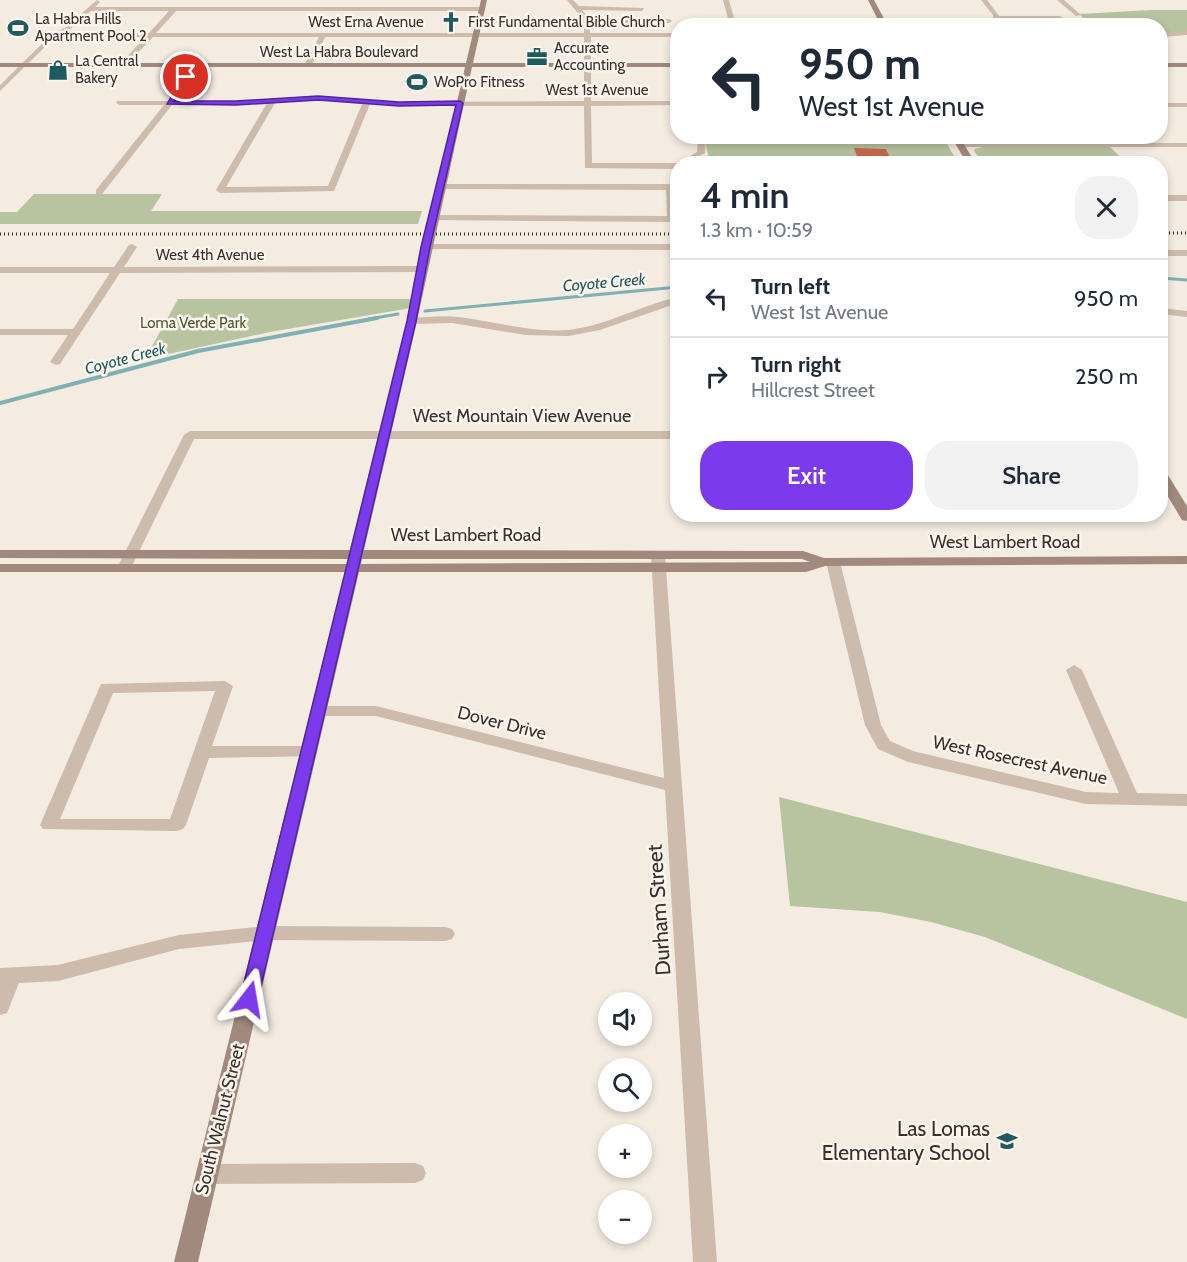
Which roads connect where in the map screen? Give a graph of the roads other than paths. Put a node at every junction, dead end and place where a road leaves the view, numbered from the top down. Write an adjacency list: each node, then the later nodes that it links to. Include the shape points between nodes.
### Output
1 (99, 0): 9 (street)
2 (484, 0): 11 (main road, South Walnut Street)
3 (570, 0): 8 (street)
4 (726, 0): 14 (street)
5 (871, 0): 15 (main road)
6 (984, 0): 16 (street)
7 (1060, 0): 13 (street)
8 (576, 8): 12 (street); 18 (street)
9 (90, 9): 10 (street); 22 (street)
10 (174, 9): 11 (street); 25 (street)
11 (482, 9): 17 (main road, South Walnut Street)
12 (642, 9)
13 (1078, 15)
14 (731, 18)
15 (882, 18)
16 (995, 18)
17 (479, 21): 18 (street); 27 (main road, South Walnut Street)
18 (587, 21): 19 (street); 28 (street)
19 (669, 21)
20 (1187, 33): 21 (street)
21 (1168, 34)
22 (54, 35): 23 (street); 31 (street)
23 (74, 35)
24 (89, 35): 25 (street, West Erna Avenue)
25 (150, 35): 26 (street, West Erna Avenue); 32 (street)
26 (323, 35): 27 (street, West Erna Avenue); 34 (street)
27 (476, 35): 28 (street, West Erna Avenue); 35 (main road, South Walnut Street)
28 (587, 35): 29 (street, West Erna Avenue); 36 (street)
29 (670, 35)
30 (0, 65): 31 (main road, West La Habra Boulevard)
31 (26, 65): 32 (main road, West La Habra Boulevard); 40 (street)
32 (124, 65): 33 (main road, West La Habra Boulevard)
33 (194, 65): 34 (main road, West La Habra Boulevard); 44 (street)
34 (308, 65): 35 (main road, West La Habra Boulevard)
35 (469, 65): 36 (main road, West La Habra Boulevard); 45 (main road, South Walnut Street)
36 (588, 65): 37 (main road, West La Habra Boulevard); 46 (street)
37 (670, 65)
38 (1168, 65): 39 (main road)
39 (1187, 65)
40 (0, 89)
41 (273, 100): 42 (street, West 1st Avenue); 42 (street, via 220,190 331,189); 44 (street, West 1st Avenue)
42 (367, 101): 45 (street, West 1st Avenue)
43 (120, 102): 44 (street, West 1st Avenue)
44 (170, 103): 59 (street)
45 (460, 103): 46 (street, West 1st Avenue); 57 (main road, South Walnut Street)
46 (588, 103): 47 (street, West 1st Avenue); 56 (street, via 588,166)
47 (670, 103)
48 (1168, 105): 49 (street)
49 (1187, 105)
50 (702, 144): 54 (street, via 700,153)
51 (961, 145): 52 (street); 55 (main road)
52 (1109, 145): 53 (street)
53 (1187, 145)
54 (694, 156)
55 (967, 156)
56 (670, 166)
57 (440, 187): 58 (street); 62 (main road, South Walnut Street)
58 (670, 187)
59 (99, 192)
60 (1168, 198): 61 (street)
61 (1187, 198)
62 (432, 218): 63 (street); 65 (main road, South Walnut Street)
63 (670, 219)
64 (132, 247): 73 (street)
65 (425, 247): 66 (street); 71 (main road, South Walnut Street)
66 (670, 247)
67 (1168, 253): 68 (street)
68 (1175, 253): 69 (street); 70 (street)
69 (1187, 253)
70 (1187, 267)
71 (421, 269): 73 (street, West 4th Avenue); 77 (main road, South Walnut Street)
72 (0, 270): 73 (street, West 4th Avenue)
73 (117, 270): 79 (street)
74 (670, 302): 77 (street, via 569,333 528,332 454,320)
75 (1168, 312): 76 (street)
76 (1187, 314)
77 (412, 321): 81 (main road, South Walnut Street)
78 (0, 332): 79 (street)
79 (76, 332): 80 (street)
80 (56, 362)
81 (384, 434): 82 (street, West Mountain View Avenue); 86 (street, West Mountain View Avenue, via 190,435); 88 (main road, South Walnut Street)
82 (670, 435)
83 (1168, 486): 84 (main road)
84 (1187, 517)
85 (0, 554): 86 (main road, West Lambert Road)
86 (131, 554): 88 (main road, West Lambert Road); 92 (street, West Mountain View Avenue)
87 (1187, 560): 90 (main road, West Lambert Road)
88 (353, 561): 89 (main road, West Lambert Road); 92 (main road, West Lambert Road); 94 (main road, South Walnut Street)
89 (658, 561): 90 (main road, West Lambert Road, via 806,568); 97 (street, Durham Street)
90 (828, 562): 98 (street, West Rosecrest Avenue, via 873,725 884,745 908,756 1086,798)
91 (0, 568): 92 (main road, West Lambert Road)
92 (124, 568)
93 (1074, 670): 98 (street)
94 (320, 711): 96 (main road, South Walnut Street); 97 (street, Dover Drive, via 376,711)
95 (202, 752): 95 (street, via 225,686 107,688 49,825 177,825); 96 (street)
96 (309, 752): 100 (main road, South Walnut Street)
97 (674, 786): 107 (street, Durham Street)
98 (1131, 800): 99 (street, West Rosecrest Avenue)
99 (1187, 800)
100 (265, 933): 101 (street); 102 (street, via 179,942 58,973); 105 (main road, South Walnut Street)
101 (445, 934)
102 (6, 976): 103 (street)
103 (0, 1007)
104 (415, 1173): 105 (street)
105 (207, 1174): 106 (main road, South Walnut Street)
106 (186, 1262)
107 (705, 1262)

